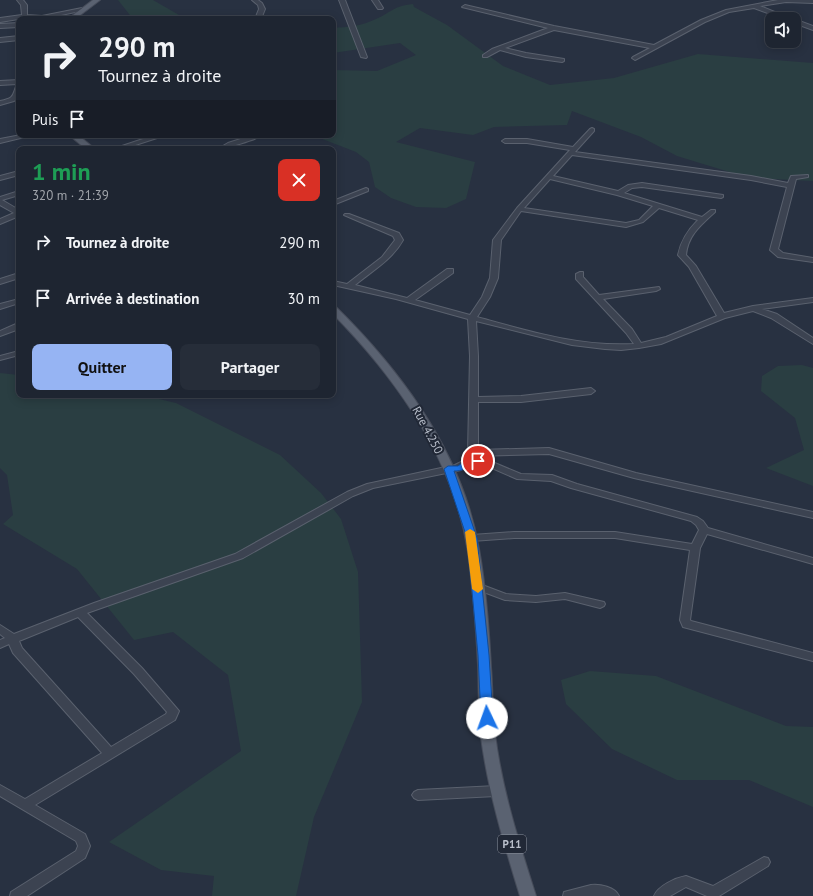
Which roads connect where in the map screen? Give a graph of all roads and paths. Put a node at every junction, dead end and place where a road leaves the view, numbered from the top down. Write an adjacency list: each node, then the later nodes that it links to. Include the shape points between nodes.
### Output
1 (20, 0): 14 (street, via 24,5)
2 (97, 0): 12 (main road)
3 (255, 0): 19 (street, via 262,9)
4 (342, 0): 31 (street)
5 (375, 0): 11 (street)
6 (799, 0): 7 (street); 8 (street)
7 (812, 1)
8 (763, 2): 9 (street)
9 (753, 5): 13 (street); 28 (street, via 709,18)
10 (465, 7): 24 (street)
11 (380, 8)
12 (82, 10): 17 (street); 18 (main road)
13 (771, 12)
14 (24, 14): 15 (street); 16 (street); 20 (street)
15 (0, 16)
16 (32, 16)
17 (50, 16)
18 (75, 16)
19 (259, 16)
20 (0, 20)
21 (801, 24): 25 (street)
22 (16, 25): 23 (street)
23 (0, 26)
24 (554, 28): 28 (street); 29 (street)
25 (813, 28)
26 (16, 38): 27 (street)
27 (0, 40)
28 (654, 47): 32 (street)
29 (498, 48): 30 (street); 33 (street)
30 (485, 56)
31 (364, 57)
32 (635, 58)
33 (562, 60)
34 (0, 83): 35 (street)
35 (16, 83)
36 (16, 97): 37 (street)
37 (0, 104): 38 (street)
38 (16, 104)
39 (592, 130): 49 (street)
40 (16, 138): 44 (street)
41 (78, 138): 46 (main road)
42 (152, 138): 47 (street)
43 (250, 138): 48 (street)
44 (0, 141)
45 (505, 141): 49 (street, via 527,141)
46 (88, 146)
47 (126, 146)
48 (226, 146)
49 (572, 151): 52 (street); 54 (street)
50 (16, 174): 53 (street)
51 (806, 176): 54 (street, via 795,176)
52 (549, 177): 56 (street); 63 (street)
53 (0, 178)
54 (791, 186): 70 (street, via 774,250 781,255)
55 (366, 190): 61 (street)
56 (619, 193): 58 (street, via 630,186 642,185); 62 (street)
57 (16, 194): 59 (street)
58 (721, 196)
59 (0, 198)
60 (0, 202): 64 (street)
61 (336, 202)
62 (657, 206): 63 (street, via 641,221 626,225); 68 (street)
63 (519, 209): 88 (street, via 497,240 494,278 486,297)
64 (16, 211)
65 (712, 211): 68 (street)
66 (16, 214): 69 (street)
67 (347, 215): 76 (street, via 396,235 399,240 381,262)
68 (702, 219): 87 (street, via 685,240 682,256 692,266)
69 (0, 222)
70 (813, 260)
71 (450, 271): 79 (street)
72 (580, 274): 78 (street, via 582,281)
73 (16, 276): 74 (street)
74 (0, 282)
75 (336, 284): 76 (street)
76 (349, 286): 79 (street)
77 (656, 289): 78 (street)
78 (598, 297): 92 (street)
79 (409, 300): 88 (street)
80 (813, 300): 81 (street)
81 (804, 301): 84 (street); 85 (street)
82 (16, 302): 83 (street)
83 (0, 307)
84 (753, 308): 87 (street); 91 (street, via 774,316)
85 (813, 309)
86 (336, 312): 98 (main road, Rue 4.250 / P11, via 373,350 416,406)
87 (722, 317): 92 (street)
88 (472, 318): 92 (street, via 566,342 618,347); 96 (street)
89 (16, 327): 90 (street)
90 (0, 334)
91 (813, 342)
92 (639, 346)
93 (16, 355): 94 (street)
94 (0, 358)
95 (591, 391): 96 (street, via 521,399)
96 (473, 400): 97 (street)
97 (471, 456): 98 (street, via 466,465); 99 (street, via 549,451 584,462); 100 (street, via 520,477 560,480 694,519)
98 (448, 469): 101 (main road, Rue 4.250 / P11); 106 (street, via 370,486 350,494 239,556)
99 (813, 515)
100 (704, 530): 102 (street); 103 (street)
101 (472, 538): 102 (street, via 514,535 615,535); 104 (main road, Rue 4.250 / P11)
102 (695, 548): 110 (street, via 685,620 687,624)
103 (813, 561)
104 (477, 586): 105 (street, via 505,597 536,599 565,596); 113 (main road, Rue 4.250 / P11, via 488,734)
105 (600, 604)
106 (79, 612): 108 (street); 111 (street, via 138,671 173,711 171,717)
107 (0, 629): 108 (street)
108 (12, 638): 109 (street); 111 (street, via 16,650)
109 (0, 644)
110 (813, 657)
111 (109, 753): 115 (street)
112 (0, 790): 115 (street)
113 (496, 791): 114 (street); 118 (main road, P11)
114 (418, 795)
115 (24, 805): 117 (street, via 81,838 84,846 81,854)
116 (764, 862): 121 (street, via 715,892 706,891 690,882 682,882)
117 (16, 896)
118 (528, 896)
119 (569, 896): 120 (street, via 594,889 603,890)
120 (613, 896)
121 (660, 896)

